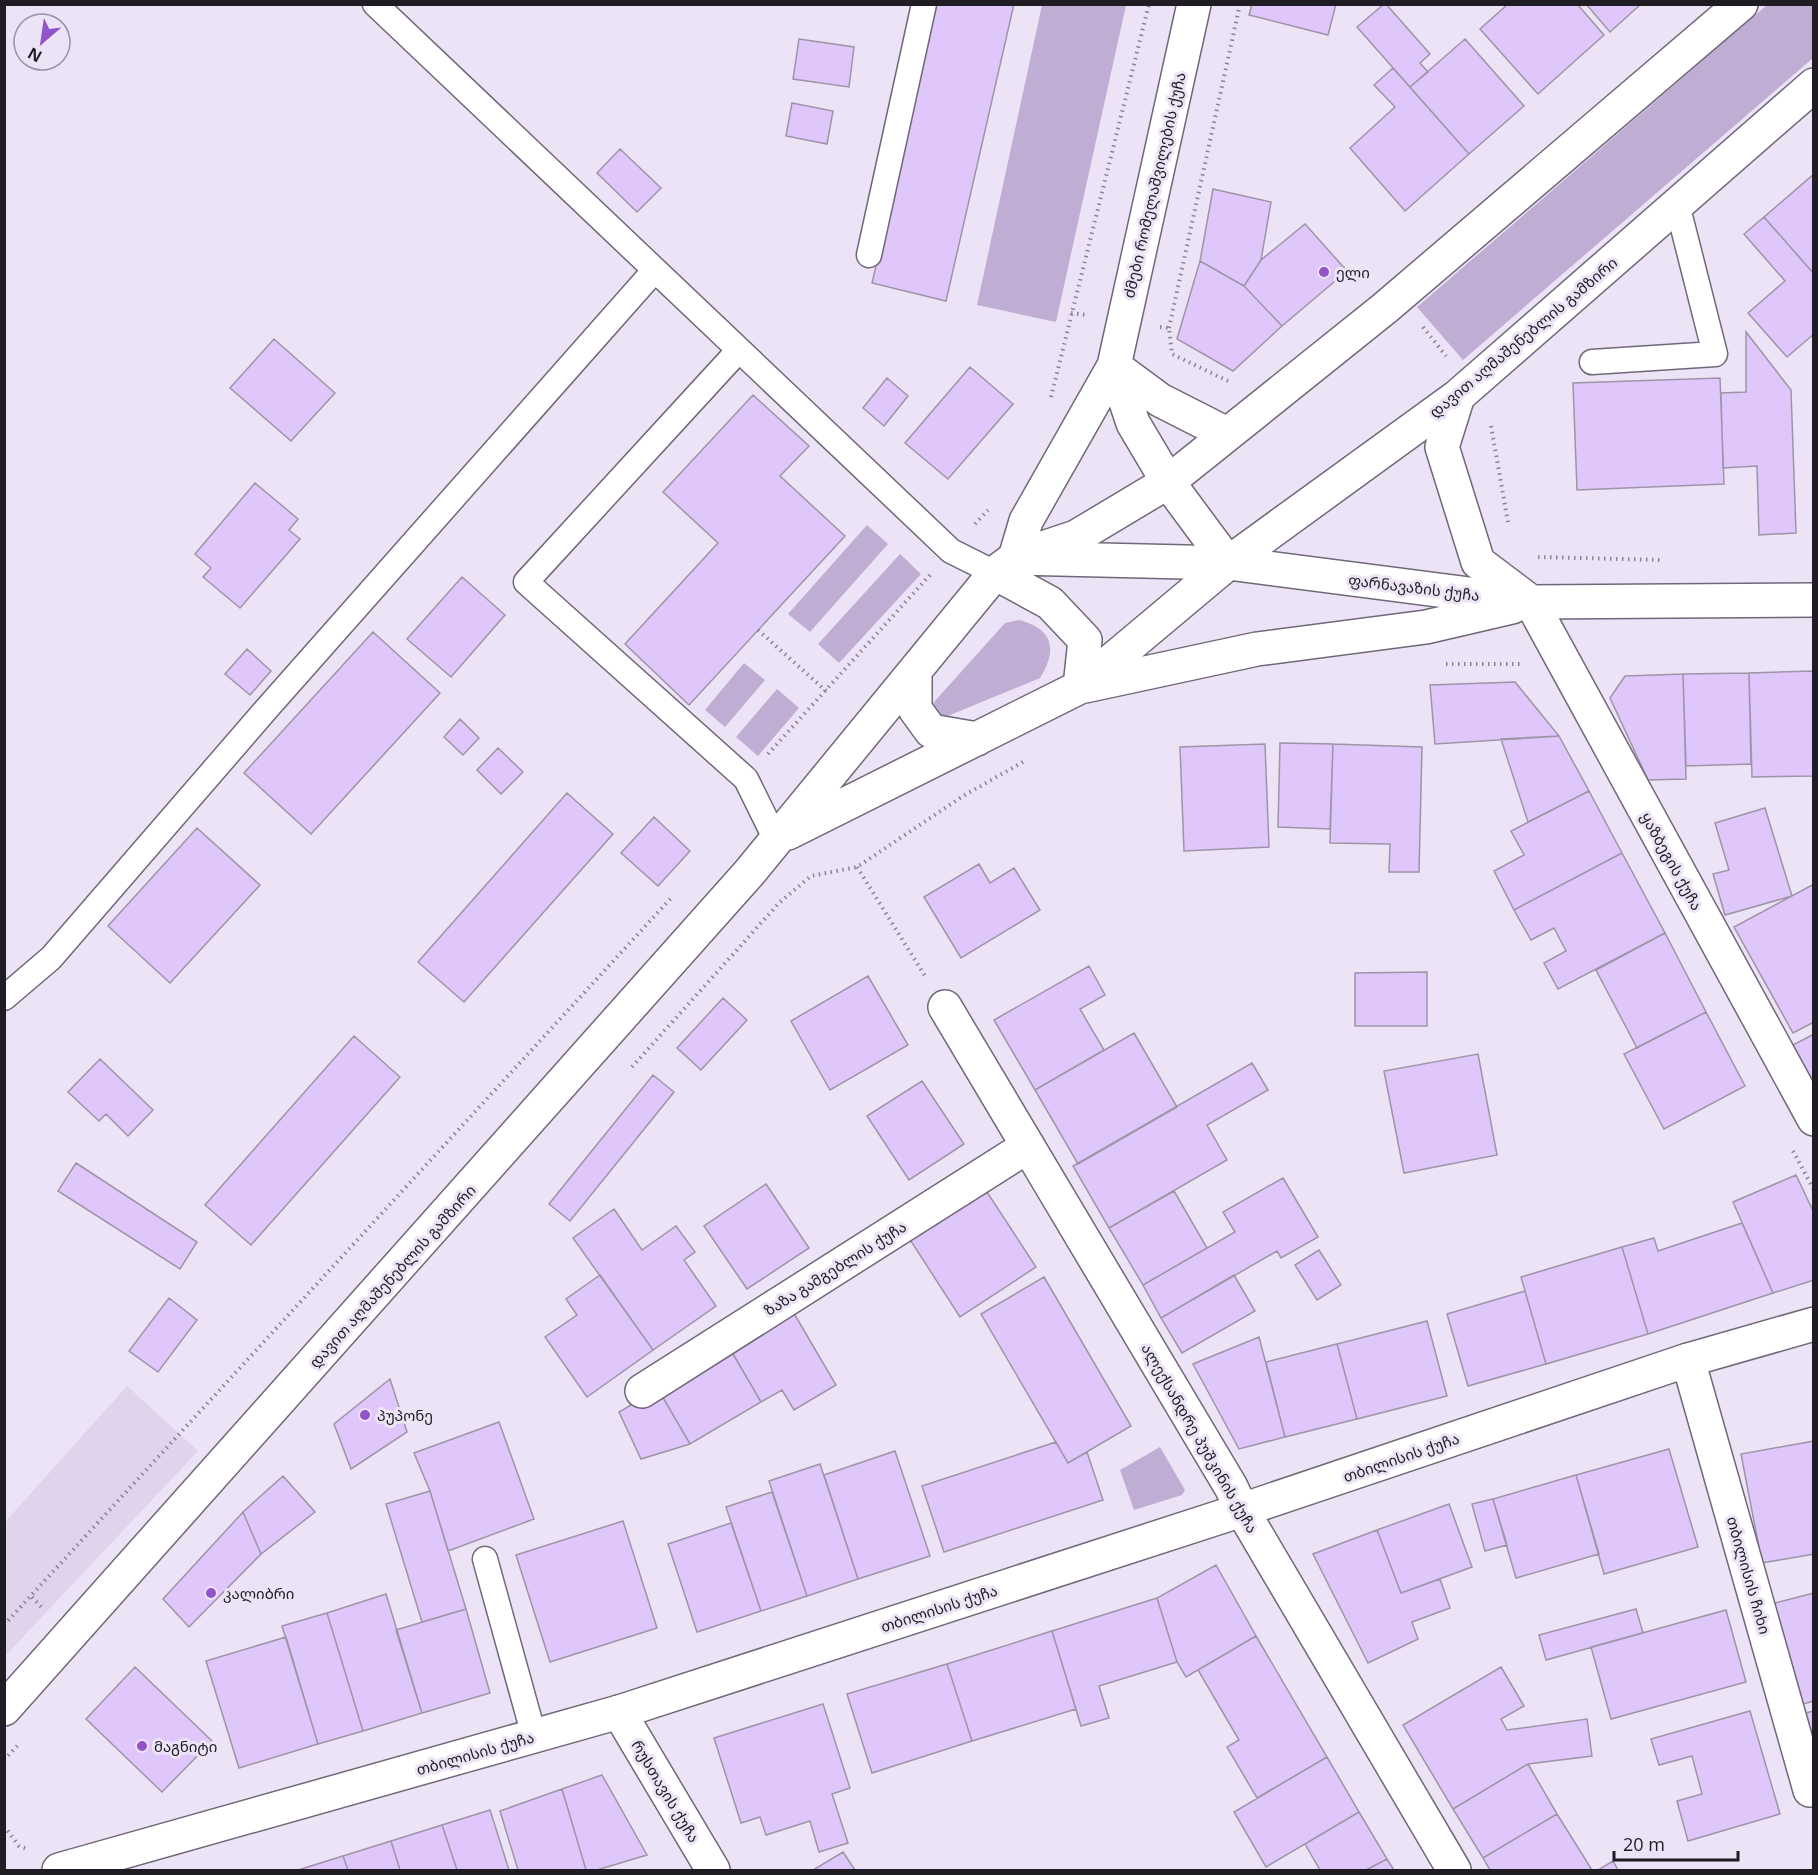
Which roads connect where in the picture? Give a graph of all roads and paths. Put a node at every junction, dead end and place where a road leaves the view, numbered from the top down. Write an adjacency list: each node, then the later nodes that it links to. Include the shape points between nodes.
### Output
1 (375, 4): 10 (lane)
2 (924, 4): 9 (lane)
3 (1149, 4): 12 (path)
4 (1194, 4): 13 (main road, ძმები რომელაშვილების ქუჩა)
5 (1240, 4): 14 (path)
6 (1741, 4): 11 (main road)
7 (1814, 85): 8 (main road, დავით აღმაშენებლის გამზირი)
8 (1677, 204): 16 (lane, via 1715,354); 19 (main road, დავით აღმაშენებლის გამზირი)
9 (869, 255)
10 (654, 271): 15 (lane); 43 (lane, via 51,958)
11 (1398, 297): 19 (path); 21 (main road)
12 (1071, 313): 13 (path); 20 (path)
13 (1123, 321): 14 (path); 17 (main road, ძმები რომელაშვილების ქუჩა)
14 (1169, 328): 18 (path, via 1172,354)
15 (739, 350): 25 (lane); 40 (lane, via 526,582)
16 (1592, 362)
17 (1114, 366): 21 (main road, via 1160,400); 22 (main road, ძმები რომელაშვილების ქუჩა, via 1133,423); 29 (main road, ძმები რომელაშვილების ქუჩა)
18 (1237, 385)
19 (1464, 390): 24 (path, via 1487,404); 28 (main road, დავით აღმაშენებლის გამზირი); 31 (main road, via 1442,447 1478,562)
20 (1050, 400)
21 (1227, 434): 22 (main road)
22 (1168, 482): 28 (main road, ძმები რომელაშვილების ქუჩა); 29 (main road, via 1076,537)
23 (990, 507): 25 (path)
24 (1510, 533)
25 (951, 551): 29 (lane); 37 (path)
26 (1526, 557): 27 (path)
27 (1670, 560)
28 (1228, 563): 29 (main road, ფარნავაზის ქუჩა); 31 (main road, ფარნავაზის ქუჩა); 36 (main road, დავით აღმაშენებლის გამზირი)
29 (1005, 565): 35 (main road, დავით აღმაშენებლის გამზირი); 36 (main road, via 1050,603 1085,640)
30 (1814, 600): 31 (main road, ფარნავაზის ქუჩა)
31 (1531, 602): 36 (main road, დავით აღმაშენებლის გამზირი, via 1426,627 1257,649); 45 (main road, ყაზბეგის ქუჩა)
32 (758, 630): 37 (path)
33 (1443, 664): 34 (path)
34 (1534, 664)
35 (915, 670): 38 (main road, via 915,709 931,731); 41 (main road, დავით აღმაშენებლის გამზირი)
36 (1080, 687): 38 (main road, დავით აღმაშენებლის გამზირი)
37 (826, 691): 40 (path)
38 (977, 739): 41 (main road, დავით აღმაშენებლის გამზირი)
39 (1032, 756): 44 (path, via 963,796 857,867)
40 (746, 779): 41 (lane)
41 (776, 840): 55 (main road, დავით აღმაშენებლის გამზირი)
42 (673, 897): 54 (path)
43 (4, 998)
44 (945, 1007): 46 (main road, ალექსანდრე პუშკინის ქუჩა)
45 (1814, 1119)
46 (1028, 1146): 51 (main road, ზაზა გამგებლის ქუჩა); 52 (main road, ალექსანდრე პუშკინის ქუჩა)
47 (1791, 1148): 48 (path)
48 (1814, 1190)
49 (1814, 1324): 50 (main road, თბილისის ქუჩა)
50 (1688, 1360): 52 (main road, თბილისის ქუჩა); 58 (main road, თბილისის ჩიხი)
51 (642, 1391)
52 (1242, 1510): 56 (main road, თბილისის ქუჩა); 61 (main road, ალექსანდრე პუშკინის ქუჩა)
53 (485, 1559): 57 (lane)
54 (4, 1625)
55 (4, 1709)
56 (619, 1712): 57 (main road, თბილისის ქუჩა); 60 (main road, რუსთავის ქუჩა)
57 (534, 1736): 59 (main road, თბილისის ქუჩა)
58 (1810, 1791)
59 (58, 1870)
60 (713, 1870)
61 (1454, 1870)

